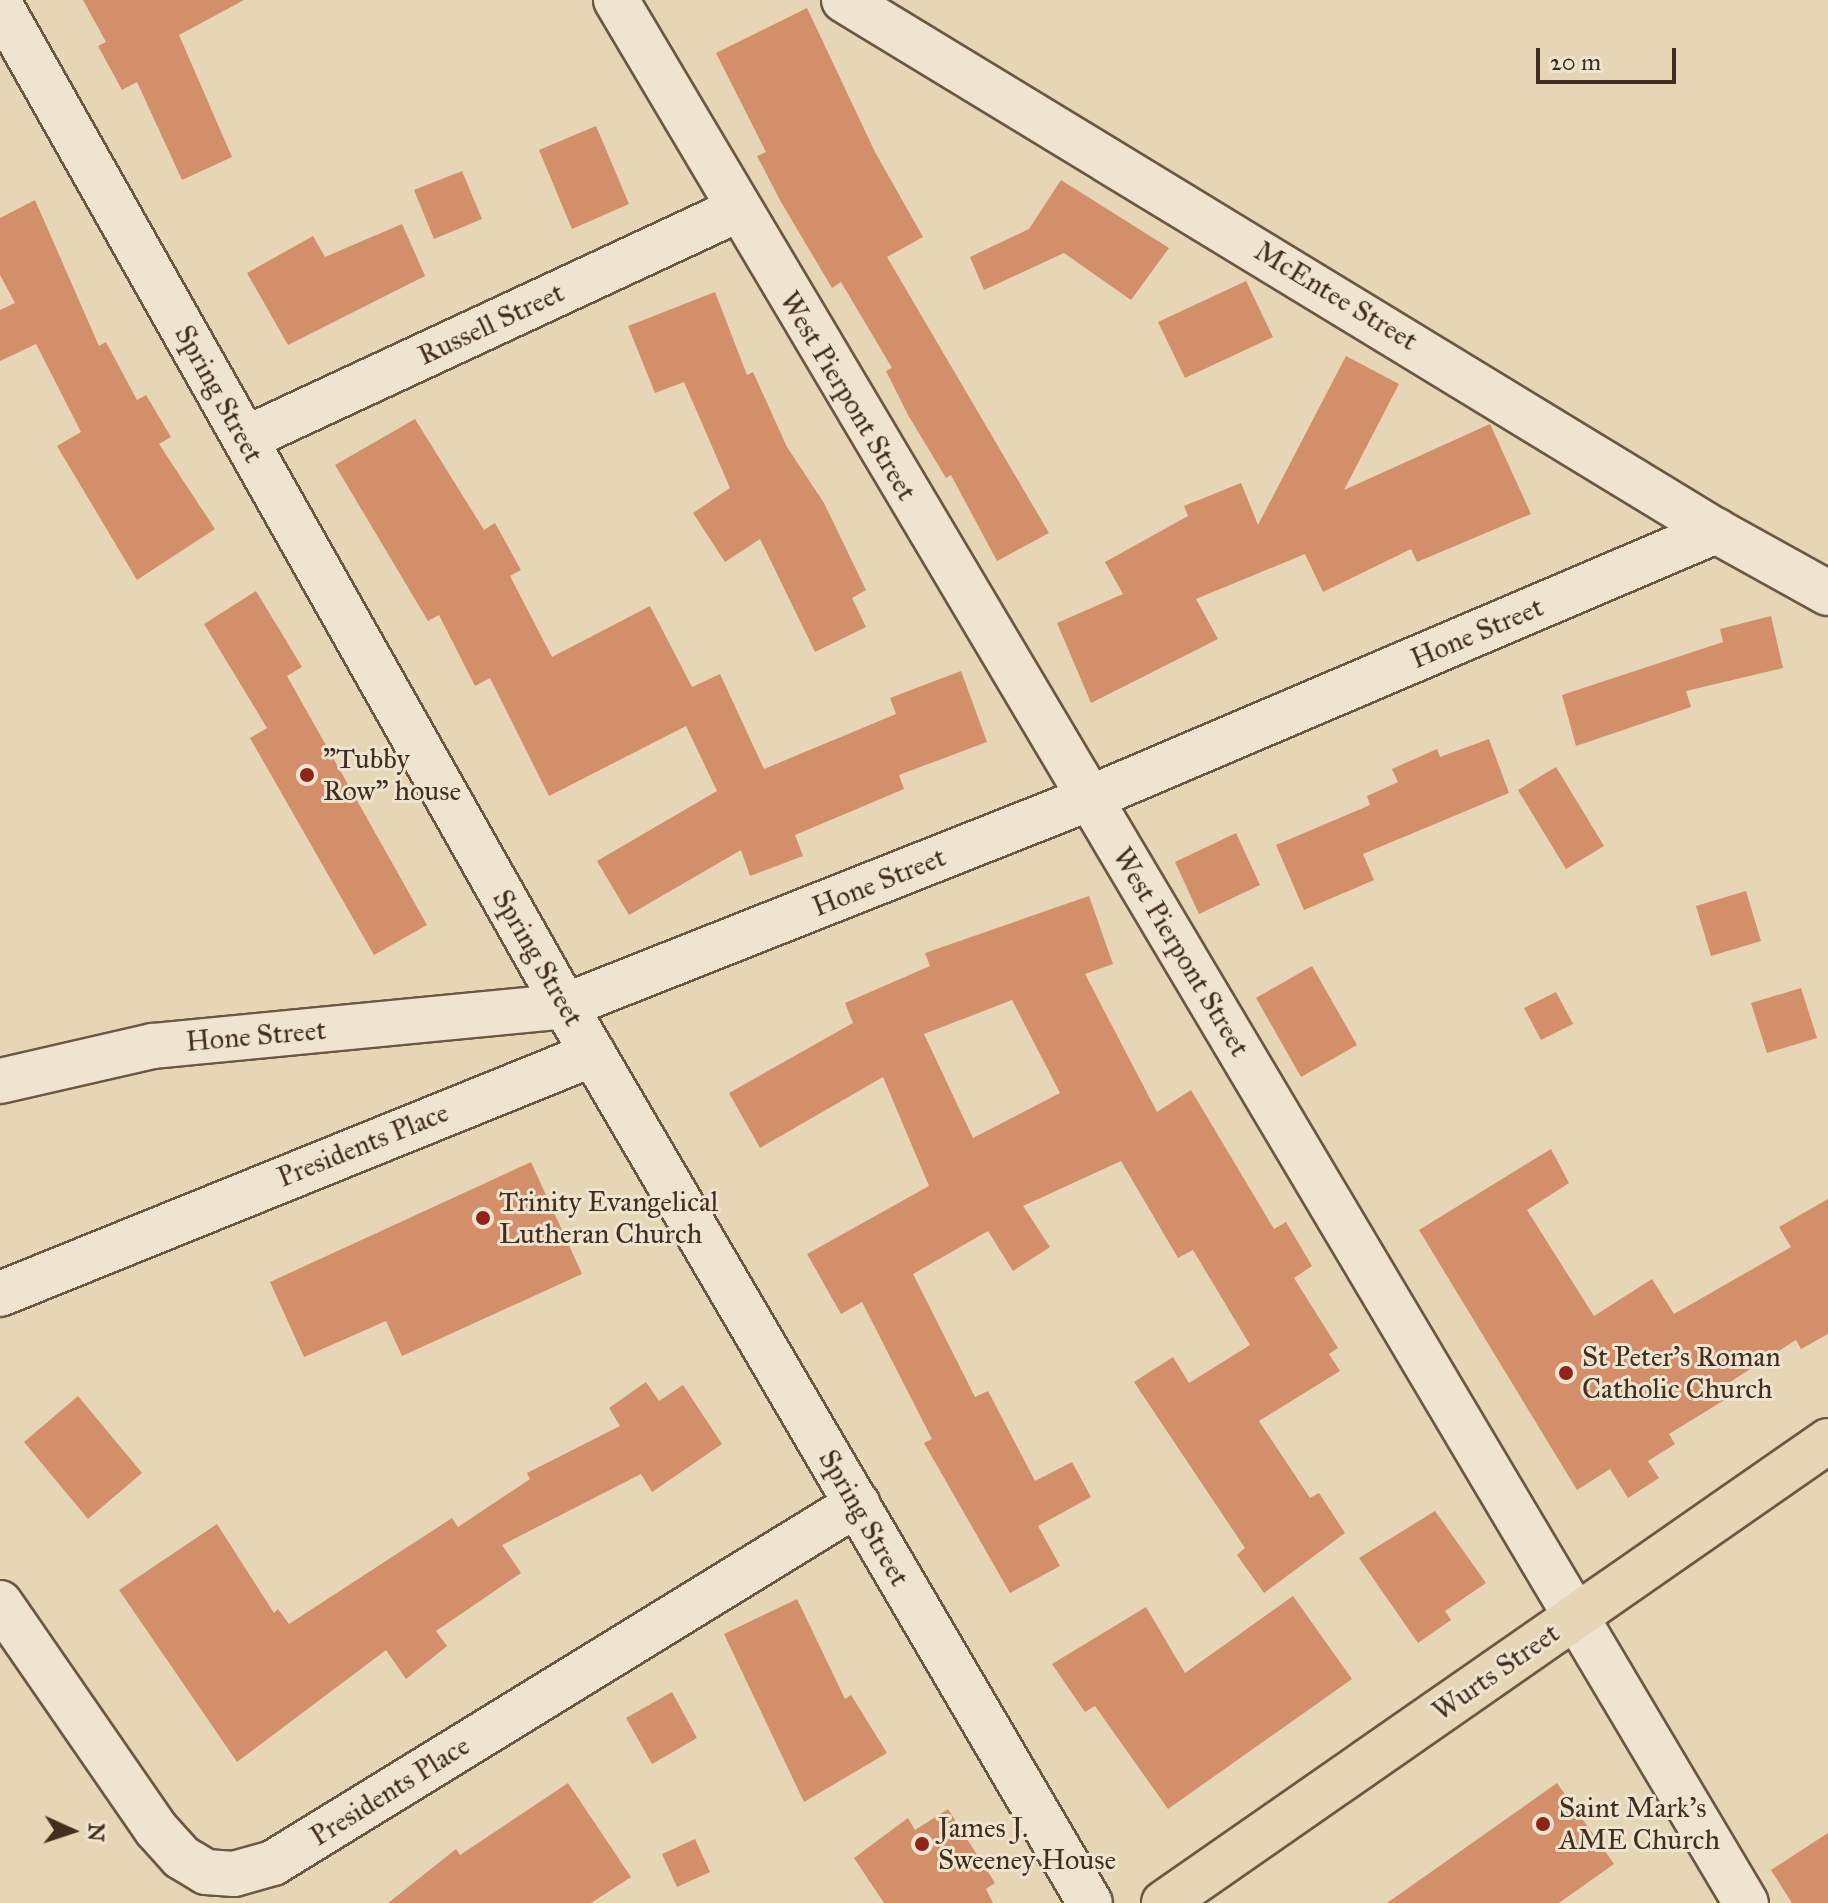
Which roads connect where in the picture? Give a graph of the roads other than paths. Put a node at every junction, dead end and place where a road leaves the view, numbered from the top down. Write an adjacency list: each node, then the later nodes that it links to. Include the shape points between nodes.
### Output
1 (616, 0): 4 (street, West Pierpont Street)
2 (844, 0): 6 (street, McEntee Street)
3 (0, 5): 5 (street, Spring Street)
4 (737, 210): 5 (street, Russell Street); 8 (street, West Pierpont Street)
5 (245, 439): 9 (street, Spring Street)
6 (1716, 531): 7 (street, McEntee Street); 8 (street, Hone Street)
7 (1828, 593)
8 (1090, 798): 9 (street, Hone Street); 16 (street, West Pierpont Street)
9 (565, 1006): 10 (street, Spring Street); 11 (street, Hone Street, via 153,1046)
10 (593, 1054): 12 (street, Presidents Place); 14 (street, Spring Street)
11 (0, 1081)
12 (0, 1294)
13 (1828, 1441): 16 (highway, Wurts Street)
14 (857, 1504): 15 (street, Presidents Place, via 273,1863 234,1874 206,1872 181,1857 156,1829); 17 (street, Spring Street)
15 (0, 1603)
16 (1576, 1617): 18 (highway, Wurts Street); 19 (street, West Pierpont Street)
17 (1090, 1903)
18 (1164, 1903)
19 (1746, 1903)

